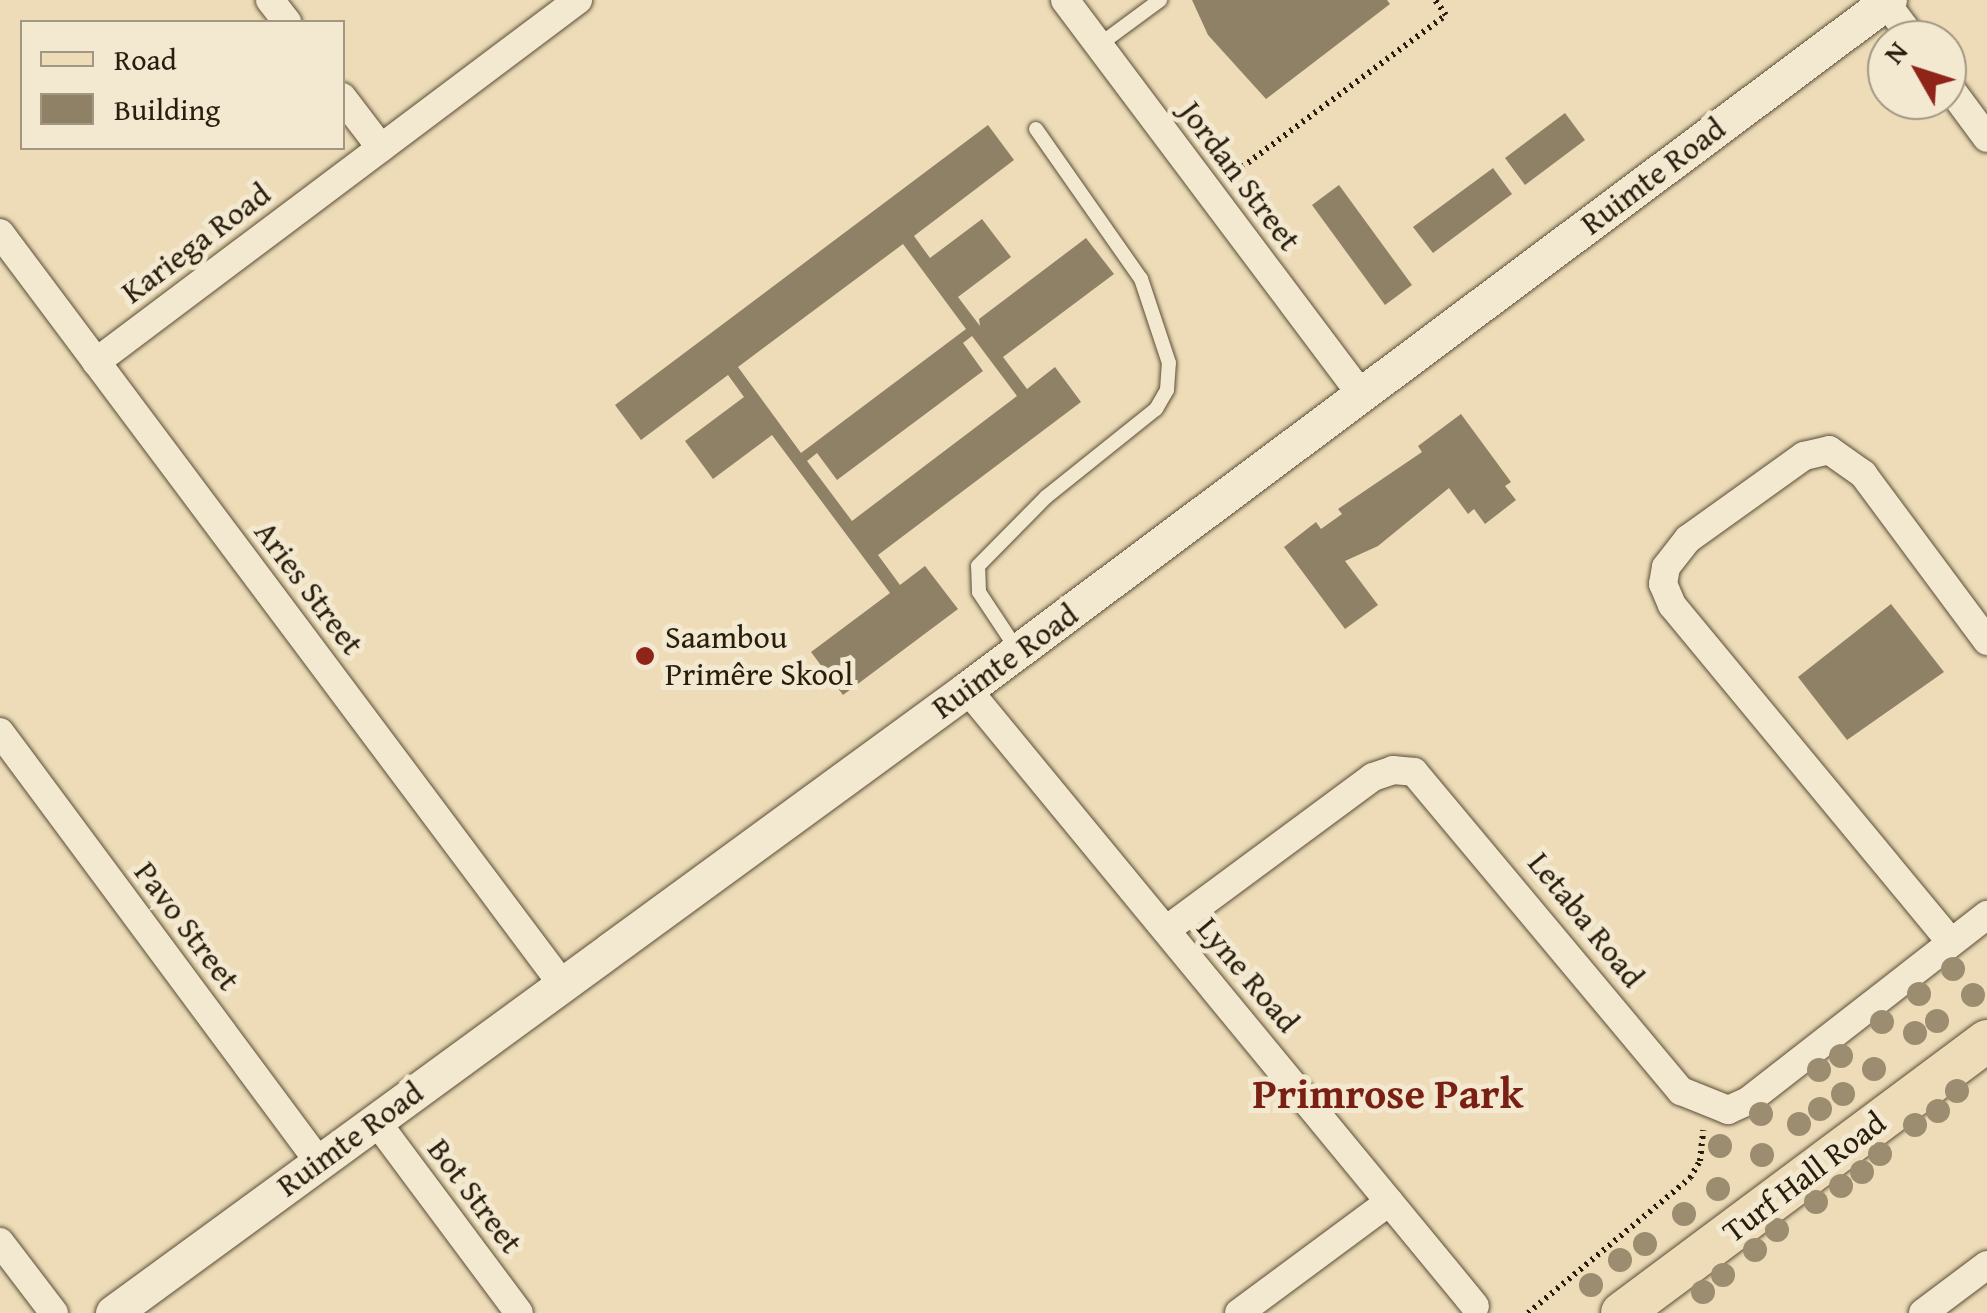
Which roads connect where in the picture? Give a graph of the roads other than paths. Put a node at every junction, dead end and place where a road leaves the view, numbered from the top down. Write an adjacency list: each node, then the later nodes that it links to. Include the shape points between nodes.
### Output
1 (270, 0): 6 (street)
2 (578, 0): 12 (street, Kariega Road)
3 (1065, 0): 7 (street, Jordan Street)
4 (1160, 0): 7 (lane)
5 (1888, 1): 15 (street, Ruimte Road)
6 (285, 20)
7 (1099, 45): 15 (street, Jordan Street)
8 (345, 101): 12 (street)
9 (1967, 111): 11 (street)
10 (1036, 130): 17 (lane, via 1141,279 1169,363 1167,390 1156,409 1046,496 978,566 980,592)
11 (1987, 138)
12 (382, 148): 14 (street, Kariega Road)
13 (0, 233): 14 (street, Aries Street)
14 (96, 362): 23 (street, Aries Street)
15 (1361, 394): 17 (street, Ruimte Road)
16 (1987, 640): 22 (street, via 1863,474 1836,452 1812,452 1797,461 1688,539 1666,567 1663,584 1672,605)
17 (1018, 651): 18 (street, Ruimte Road)
18 (967, 689): 21 (street, Lyne Road); 23 (street, Ruimte Road)
19 (0, 732): 26 (street, Pavo Street)
20 (1987, 915): 22 (street, Letaba Road)
21 (1166, 930): 22 (street, Letaba Road, via 1373,778 1414,772 1681,1091 1728,1110 1748,1102); 27 (street, Lyne Road)
22 (1950, 941)
23 (562, 984): 25 (street, Ruimte Road)
24 (1987, 1041): 35 (main road, Turf Hall Road)
25 (376, 1120): 26 (street, Ruimte Road); 33 (street, Bot Street)
26 (319, 1162): 32 (street, Ruimte Road)
27 (1389, 1202): 30 (street, Lyne Road); 34 (street)
28 (0, 1242): 31 (street)
29 (1987, 1265): 36 (street)
30 (1475, 1306)
31 (54, 1313)
32 (113, 1313)
33 (520, 1313)
34 (1239, 1313)
35 (1622, 1313)
36 (1923, 1313)

